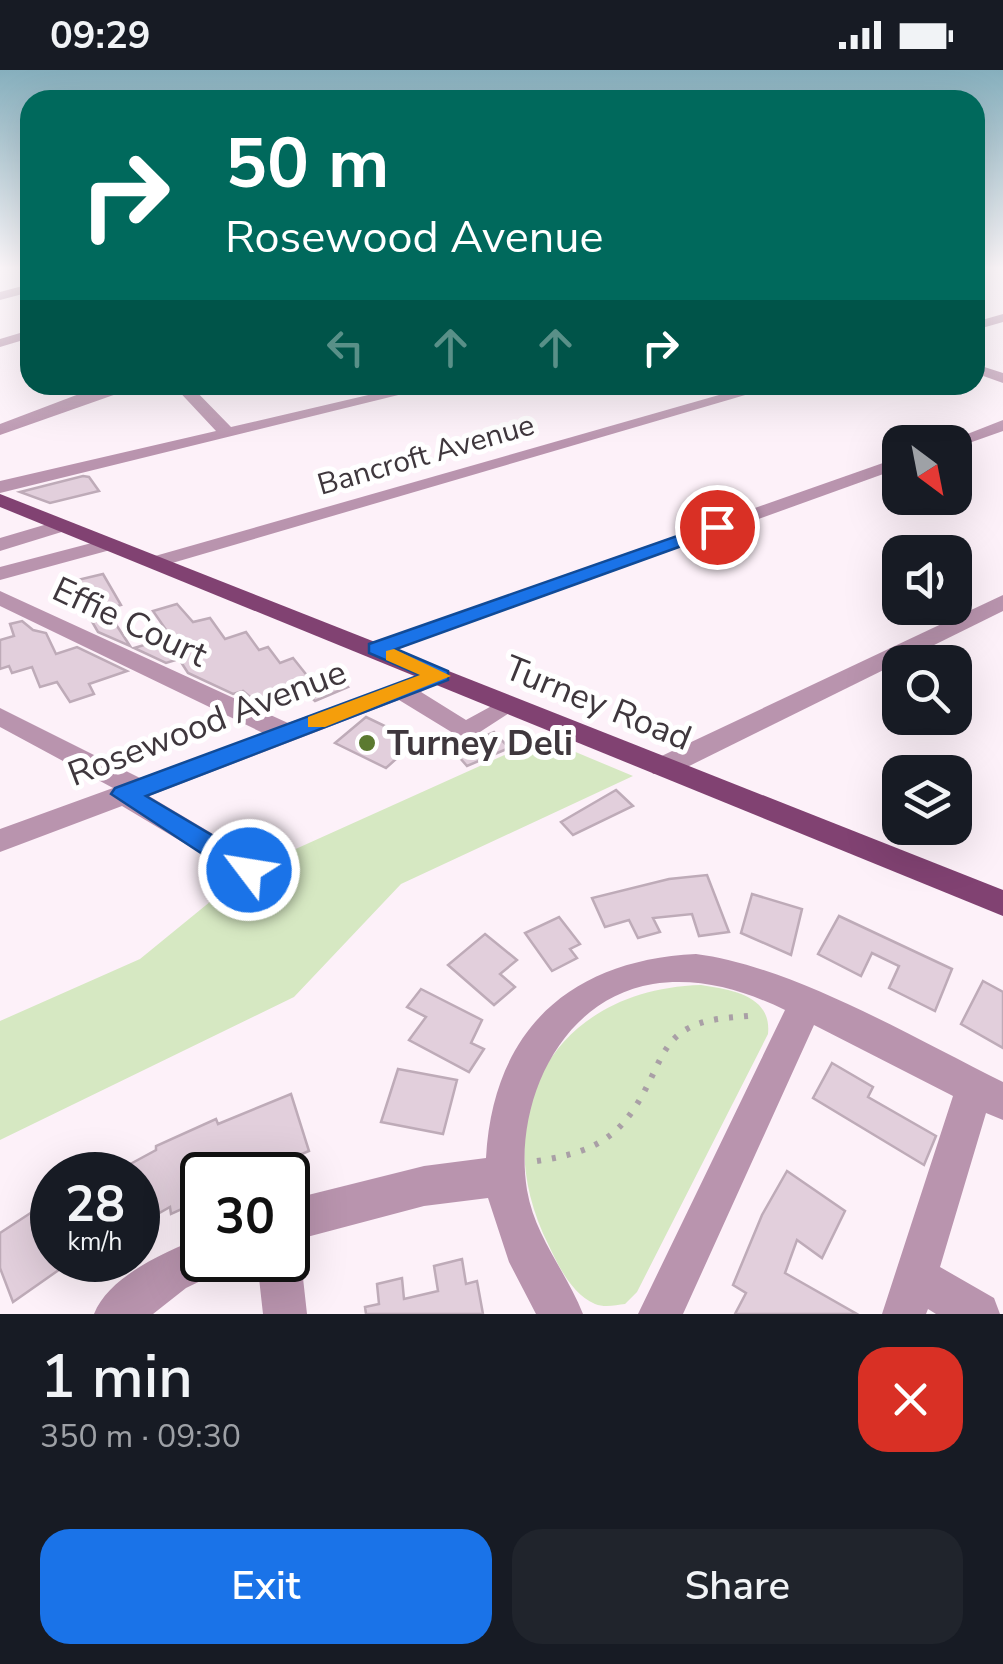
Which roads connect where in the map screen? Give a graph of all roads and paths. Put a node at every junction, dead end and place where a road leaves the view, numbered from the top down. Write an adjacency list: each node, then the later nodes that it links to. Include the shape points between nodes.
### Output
1 (89, 395): 6 (street)
2 (191, 395): 7 (street)
3 (365, 395): 7 (street)
4 (735, 395): 15 (street, Bancroft Avenue)
5 (1003, 426): 8 (street)
6 (0, 430)
7 (227, 433): 10 (street)
8 (972, 436)
9 (882, 468): 19 (street, Rosewood Avenue)
10 (0, 487)
11 (0, 500): 12 (main road, Turney Road)
12 (61, 526): 13 (street); 14 (main road, Turney Road)
13 (0, 544)
14 (107, 545): 15 (main road, Turney Road); 16 (street)
15 (155, 562): 19 (main road, Turney Road)
16 (0, 574)
17 (0, 598): 24 (street, Effie Court)
18 (1003, 602): 25 (street)
19 (376, 648): 20 (main road, Turney Road)
20 (440, 676): 21 (street, Rosewood Avenue); 22 (main road, Turney Road)
21 (401, 690): 22 (street, via 466,732); 24 (street, Rosewood Avenue)
22 (510, 704): 25 (main road, Turney Road)
23 (0, 716): 26 (street)
24 (286, 733): 26 (street, Rosewood Avenue)
25 (663, 768): 29 (main road, Turney Road)
26 (131, 792): 27 (street, Rosewood Avenue); 28 (street)
27 (0, 841)
28 (249, 870)
29 (1003, 904)
30 (806, 1004): 32 (street); 33 (street, via 752,979 696,968 646,973 603,987 562,1015 524,1061 508,1104); 41 (street)
31 (756, 1016): 33 (path, via 688,1027 661,1056 625,1128 602,1146)
32 (989, 1094): 37 (street)
33 (521, 1169): 34 (street); 40 (street, via 519,1233)
34 (310, 1214)
35 (180, 1269): 38 (street)
36 (281, 1282): 39 (street)
37 (910, 1296): 42 (street)
38 (116, 1314)
39 (285, 1314)
40 (561, 1314)
41 (660, 1314)
42 (978, 1314)

